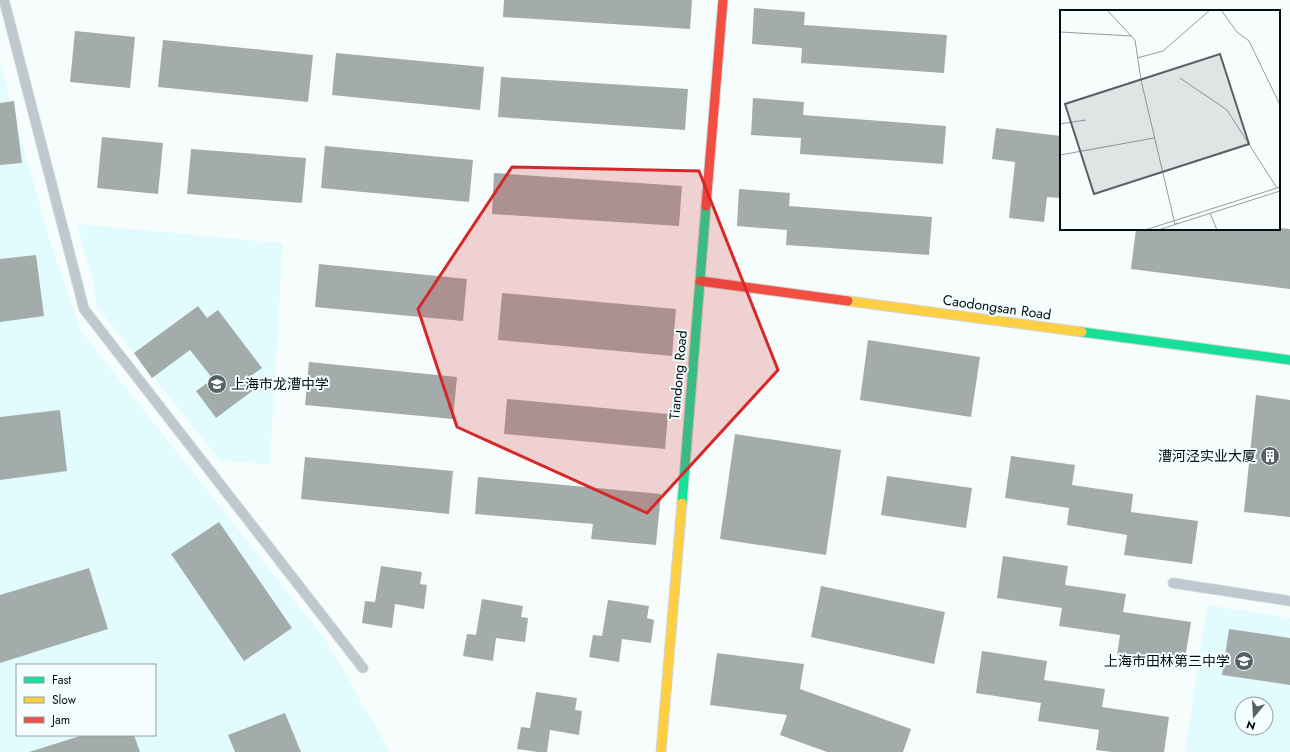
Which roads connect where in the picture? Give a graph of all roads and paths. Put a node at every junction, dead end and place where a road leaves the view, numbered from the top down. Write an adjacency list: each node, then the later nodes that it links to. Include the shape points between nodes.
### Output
1 (4, 0): 7 (lane, via 84,308)
2 (723, 0): 3 (street, Tiandong Road)
3 (700, 281): 4 (street, Caodongsan Road); 8 (street, Tiandong Road)
4 (1290, 360)
5 (1173, 583): 6 (lane)
6 (1290, 601)
7 (363, 668)
8 (661, 752)

